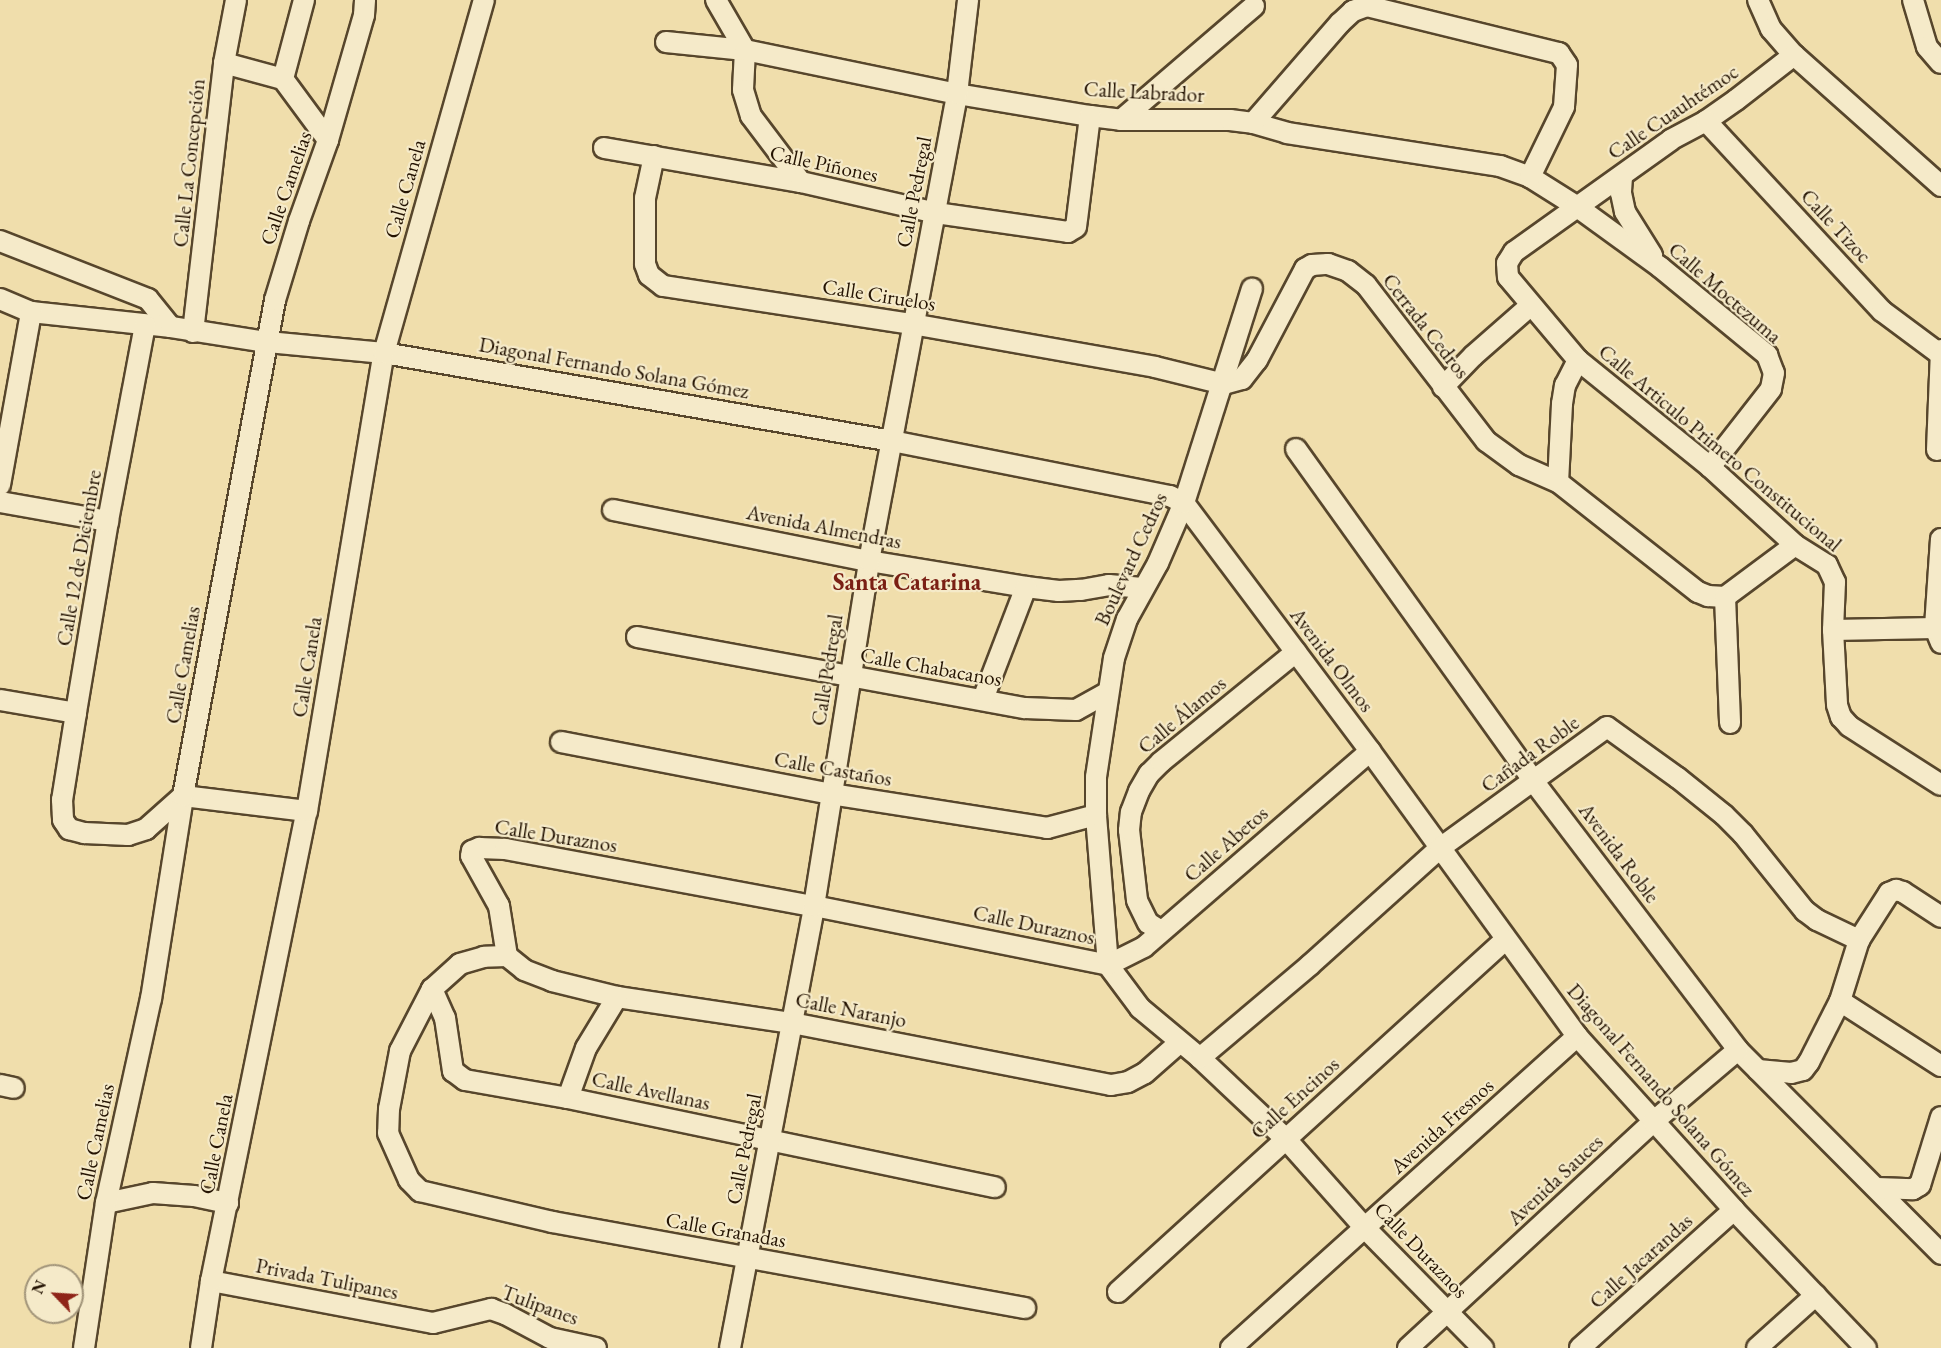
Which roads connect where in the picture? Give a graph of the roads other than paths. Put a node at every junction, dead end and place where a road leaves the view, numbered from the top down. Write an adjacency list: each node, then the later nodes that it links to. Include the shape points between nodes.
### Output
1 (236, 0): 13 (street, Calle La Concepción)
2 (304, 0): 15 (street)
3 (365, 0): 21 (street, Calle Camelias)
4 (484, 0): 42 (street, Calle Canela)
5 (716, 0): 11 (street)
6 (968, 0): 16 (street, Calle Pedregal)
7 (1758, 0): 12 (street, via 1771,29)
8 (1913, 0): 14 (street, via 1927,47)
9 (1254, 6): 18 (street)
10 (666, 42): 11 (street, Calle Labrador)
11 (745, 50): 16 (street, Calle Labrador); 26 (street, via 743,90 751,116)
12 (1794, 55): 19 (street, Calle Cuauhtémoc); 27 (street)
13 (224, 63): 15 (street); 40 (street, Calle La Concepción)
14 (1941, 63)
15 (283, 79): 21 (street)
16 (957, 93): 17 (street, Calle Labrador); 29 (street, Calle Pedregal)
17 (1090, 116): 18 (street, Calle Labrador); 29 (street, Calle Piñones, via 1076,227 1068,232)
18 (1121, 120): 20 (street, Calle Labrador)
19 (1706, 121): 25 (street, Calle Cuauhtémoc, via 1671,140); 43 (street, Calle Tizoc, via 1882,311)
20 (1253, 123): 24 (street, Calle Labrador, via 1287,133 1500,166); 24 (street, via 1353,11 1367,6 1559,53 1567,65 1564,107)
21 (328, 140): 41 (street, Calle Camelias, via 275,300)
22 (604, 148): 23 (street, Calle Piñones)
23 (654, 156): 26 (street, Calle Piñones); 37 (street, Calle Ciruelos, via 645,198 644,231 645,264 654,282)
24 (1530, 177): 28 (street, Calle Labrador)
25 (1622, 177): 28 (street, Calle Cuauhtémoc); 32 (street, via 1625,212)
26 (801, 182): 29 (street, Calle Piñones)
27 (1941, 185)
28 (1576, 206): 31 (street, Calle Cuauhtémoc, via 1514,252); 32 (street, Calle Moctezuma)
29 (936, 213): 37 (street, Calle Pedregal)
30 (0, 241): 39 (street, via 148,298)
31 (1507, 263): 35 (street, Calle Articulo Primero Constitucional, via 1508,277)
32 (1660, 267): 50 (street, Calle Moctezuma, via 1767,355 1774,373 1771,389)
33 (1252, 289): 45 (street, Boulevard Cedros)
34 (0, 299): 36 (street, Diagonal Fernando Solana Gómez)
35 (1531, 305): 44 (street, Calle Articulo Primero Constitucional); 46 (street)
36 (31, 312): 38 (street, Diagonal Fernando Solana Gómez); 52 (street)
37 (912, 324): 45 (street, Calle Ciruelos, via 1155,367); 47 (street, Calle Pedregal)
38 (145, 325): 39 (street, Diagonal Fernando Solana Gómez); 56 (street, Calle 12 de Diciembre)
39 (171, 327): 40 (street, Diagonal Fernando Solana Gómez)
40 (193, 332): 41 (street, Diagonal Fernando Solana Gómez)
41 (267, 342): 42 (street, Diagonal Fernando Solana Gómez); 79 (street, Calle Camelias)
42 (384, 352): 47 (street, Diagonal Fernando Solana Gómez); 80 (street, Calle Canela)
43 (1941, 352): 49 (street)
44 (1578, 360): 50 (street, Calle Articulo Primero Constitucional); 51 (street, via 1565,385)
45 (1224, 384): 46 (street, Cerrada Cedros, via 1242,379 1257,360 1299,276 1312,265 1328,264 1366,285); 54 (street, Boulevard Cedros)
46 (1443, 387): 51 (street, Cerrada Cedros, via 1502,455)
47 (892, 441): 54 (street, Diagonal Fernando Solana Gómez, via 1170,496); 59 (street, Calle Pedregal)
48 (1296, 449): 76 (street, Avenida Roble)
49 (1937, 450)
50 (1710, 467): 58 (street, Calle Articulo Primero Constitucional)
51 (1558, 482): 62 (street, Cerrada Cedros, via 1698,592)
52 (0, 485)
53 (0, 502): 56 (street)
54 (1184, 503): 61 (street, Boulevard Cedros, via 1158,563); 67 (street, Avenida Olmos)
55 (613, 510): 59 (street, Avenida Almendras)
56 (108, 521): 72 (street, Calle 12 de Diciembre)
57 (1941, 539): 63 (street)
58 (1795, 545): 62 (street); 64 (street, Calle Articulo Primero Constitucional, via 1827,565 1835,582)
59 (869, 561): 60 (street, Avenida Almendras); 68 (street, Calle Pedregal)
60 (1026, 587): 61 (street, Avenida Almendras, via 1059,591 1110,585); 70 (street)
61 (1142, 588): 69 (street, Boulevard Cedros, via 1114,658)
62 (1725, 597): 73 (street)
63 (1939, 602): 65 (street)
64 (1833, 630): 65 (street); 77 (street, Calle Articulo Primero Constitucional, via 1841,717)
65 (1938, 636)
66 (637, 637): 68 (street, Calle Chabacanos)
67 (1296, 652): 75 (street, Avenida Olmos); 85 (street, Calle Álamos, via 1161,762 1139,791 1129,830 1137,900 1148,923)
68 (850, 678): 70 (street, Calle Chabacanos); 78 (street, Calle Pedregal)
69 (1107, 693): 70 (street, Calle Chabacanos, via 1067,711); 81 (street, Boulevard Cedros, via 1096,777)
70 (983, 699)
71 (0, 700): 72 (street)
72 (76, 713): 79 (street, Calle 12 de Diciembre, via 63,800 63,820 69,829 128,836 146,829)
73 (1730, 723)
74 (561, 742): 78 (street, Calle Castaños)
75 (1370, 751): 82 (street, Avenida Olmos); 85 (street, Calle Abetos)
76 (1534, 782): 82 (street, Cañada Roble); 87 (street, Cañada Roble, via 1607,727 1724,815 1805,911); 96 (street, Avenida Roble)
77 (1941, 785)
78 (831, 794): 81 (street, Calle Castaños, via 1047,828); 83 (street, Calle Pedregal)
79 (183, 796): 80 (street); 107 (street, Calle Camelias, via 151,999)
80 (308, 811): 108 (street, Calle Canela)
81 (1096, 815): 89 (street, Boulevard Cedros)
82 (1440, 848): 86 (street, Diagonal Fernando Solana Gómez); 97 (street, Cañada Roble)
83 (814, 906): 88 (street, Calle Duraznos, via 506,849 479,848 472,851 474,864 499,906); 89 (street, Calle Duraznos); 93 (street, Calle Pedregal)
84 (1941, 917): 87 (street, via 1896,890 1889,893)
85 (1161, 931): 89 (street, Calle Abetos, via 1144,948)
86 (1505, 940): 94 (street, Diagonal Fernando Solana Gómez); 103 (street, Calle Encinos)
87 (1859, 940): 92 (street)
88 (507, 956): 90 (street, via 460,964); 91 (street, Calle Naranjo, via 524,970)
89 (1108, 964): 95 (street, Calle Duraznos, via 1140,1008)
90 (432, 990): 100 (street, Calle Avellanas, via 445,1018 453,1071 465,1080); 112 (street, Calle Granadas, via 400,1051 389,1109 388,1133 410,1180 420,1191 552,1222)
91 (617, 997): 93 (street, Calle Naranjo); 100 (street, via 586,1048)
92 (1840, 1001): 98 (street); 99 (street, via 1803,1070)
93 (792, 1023): 95 (street, Calle Naranjo, via 1111,1085 1145,1073); 104 (street, Calle Pedregal)
94 (1577, 1036): 102 (street, Diagonal Fernando Solana Gómez); 110 (street, Avenida Fresnos)
95 (1179, 1043): 97 (street, Calle Duraznos)
96 (1738, 1050): 99 (street, Avenida Roble); 102 (street, Avenida Sauces)
97 (1200, 1058): 103 (street, Calle Duraznos)
98 (1941, 1066)
99 (1758, 1070): 106 (street, Avenida Roble)
100 (568, 1098): 104 (street, Calle Avellanas)
101 (1941, 1117): 106 (street, via 1920,1185 1913,1189)
102 (1653, 1122): 109 (street, Diagonal Fernando Solana Gómez); 117 (street, Avenida Sauces)
103 (1285, 1138): 110 (street, Calle Duraznos); 114 (street, Calle Encinos)
104 (770, 1141): 105 (street, Calle Avellanas); 112 (street, Calle Pedregal)
105 (995, 1186)
106 (1877, 1188): 111 (street, Avenida Roble)
107 (106, 1203): 108 (street, via 153,1193); 119 (street, Calle Camelias)
108 (228, 1203): 113 (street, Calle Canela)
109 (1734, 1210): 115 (street, Diagonal Fernando Solana Gómez); 126 (street, Calle Jacarandas)
110 (1364, 1227): 117 (street, Calle Duraznos); 123 (street, Avenida Fresnos)
111 (1941, 1254)
112 (748, 1258): 116 (street, Calle Granadas); 122 (street, Calle Pedregal)
113 (211, 1281): 118 (street, Privada Tulipanes); 120 (street, Calle Canela)
114 (1118, 1292)
115 (1816, 1295): 127 (street); 128 (street, Diagonal Fernando Solana Gómez)
116 (1025, 1308)
117 (1447, 1313): 124 (street, Avenida Sauces); 125 (street, Calle Duraznos)
118 (433, 1323): 121 (street, Tulipanes, via 490,1309 550,1338)
119 (84, 1348)
120 (201, 1348)
121 (596, 1348)
122 (730, 1348)
123 (1231, 1348)
124 (1408, 1348)
125 (1483, 1348)
126 (1580, 1348)
127 (1757, 1348)
128 (1866, 1348)

